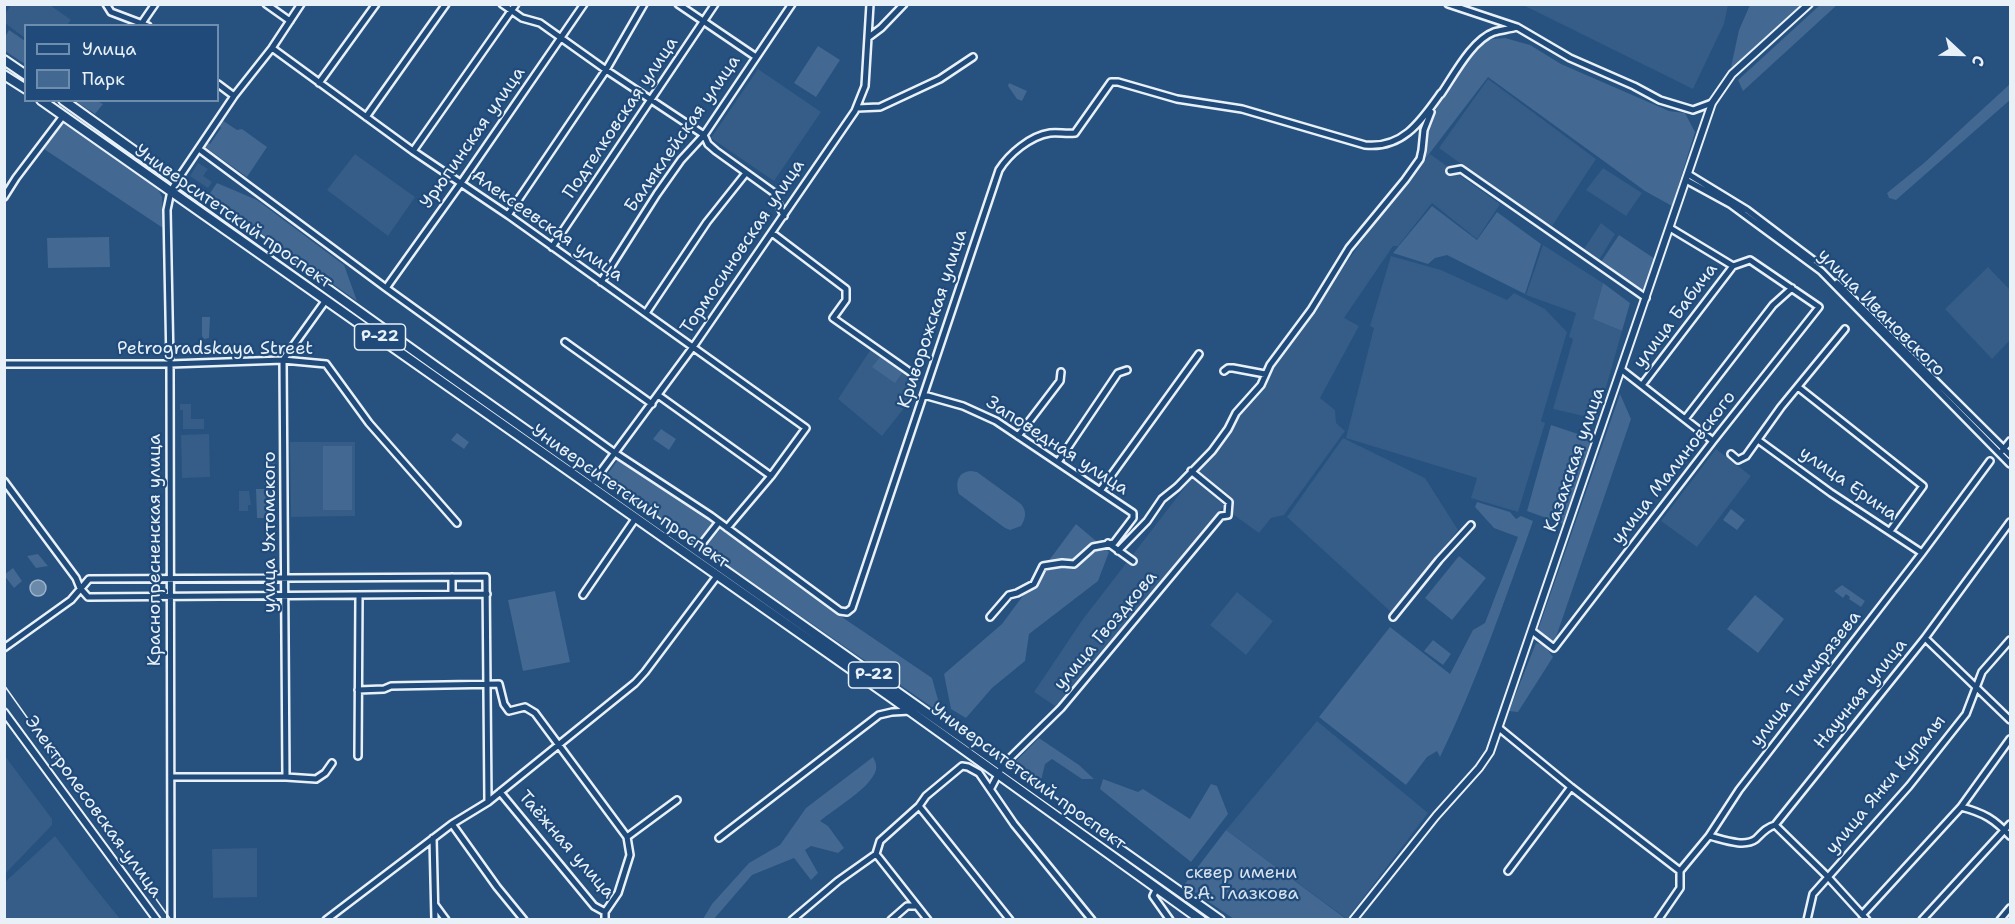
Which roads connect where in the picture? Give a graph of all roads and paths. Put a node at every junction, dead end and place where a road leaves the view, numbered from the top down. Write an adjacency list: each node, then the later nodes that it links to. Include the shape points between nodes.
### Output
1 (106, 4): 21 (street, via 111,12)
2 (155, 4): 21 (street)
3 (266, 4): 19 (street)
4 (301, 4): 19 (street, Краснопресненская улица)
5 (376, 4): 32 (street)
6 (446, 4): 43 (street)
7 (502, 4): 18 (street)
8 (516, 4): 18 (street)
9 (584, 4): 24 (street, Урюпинская улица)
10 (644, 4): 29 (street)
11 (678, 4): 20 (street)
12 (715, 4): 20 (street, Подтелковская улица)
13 (792, 4): 26 (street, Балыклейская улица)
14 (870, 4): 23 (street, Тормосиновская улица)
15 (904, 4): 23 (street)
16 (1448, 4): 22 (street)
17 (1809, 4): 40 (main road, Казахская улица, via 1732,74)
18 (512, 11): 24 (street, via 540,22); 46 (street)
19 (290, 21): 25 (street, Краснопресненская улица)
20 (704, 21): 26 (street); 37 (street, Подтелковская улица)
21 (145, 24)
22 (1517, 27): 35 (street, via 1484,38); 40 (street, via 1570,58 1660,100 1693,110)
23 (869, 37): 41 (street, Тормосиновская улица, via 865,86)
24 (560, 38): 29 (street); 51 (street, Урюпинская улица)
25 (272, 48): 32 (street, Алексеевская улица); 36 (street, Краснопресненская улица)
26 (756, 57): 44 (street, Балыклейская улица)
27 (974, 57): 41 (street, via 940,79 880,106)
28 (4, 60): 30 (highway)
29 (606, 70): 37 (street); 54 (street)
30 (24, 74)
31 (4, 75): 34 (highway)
32 (319, 83): 43 (street, Алексеевская улица)
33 (219, 85): 36 (street)
34 (24, 89)
35 (1441, 93): 78 (street, via 1426,121 1420,159 1349,248); 82 (street, Криворожская улица, via 1408,133 1379,147 1242,109 1177,99 1110,82 1078,130 1071,134 1048,134 1029,142 999,170)
36 (234, 96): 45 (street, Краснопресненская улица)
37 (652, 100): 44 (street); 58 (street, Подтелковская улица)
38 (44, 102): 42 (highway, Университетский проспект / Р-22)
39 (66, 102): 50 (highway, Университетский проспект / Р-22)
40 (1712, 103): 49 (main road, Казахская улица)
41 (857, 108): 55 (street, Тормосиновская улица)
42 (63, 116): 52 (highway, Университетский проспект / Р-22); 53 (street)
43 (366, 117): 46 (street, Алексеевская улица)
44 (704, 135): 48 (street, via 708,144); 60 (street, Балыклейская улица, via 657,194)
45 (199, 149): 50 (street, Краснопресненская улица); 61 (street, Университетский проспект)
46 (413, 151): 51 (street, Алексеевская улица)
47 (1450, 171): 63 (street, via 1461,169)
48 (746, 173): 55 (street, via 773,192); 65 (street, via 707,222)
49 (1687, 177): 56 (main road, Казахская улица); 89 (street, улица Ивановского, via 1821,271)
50 (176, 182): 52 (street, Краснопресненская улица); 98 (highway, Университетский проспект / Р-22)
51 (461, 183): 54 (street, Алексеевская улица); 61 (street, Урюпинская улица)
52 (171, 191): 64 (highway, Университетский проспект / Р-22); 72 (street, Краснопресненская улица, via 167,210)
53 (4, 197)
54 (508, 215): 58 (street, Алексеевская улица)
55 (784, 216): 57 (street, Тормосиновская улица)
56 (1670, 228): 59 (street); 63 (main road, Казахская улица)
57 (772, 233): 68 (street, Тормосиновская улица); 76 (street, via 846,289 846,300 833,318)
58 (552, 247): 60 (street, Алексеевская улица)
59 (1733, 266): 62 (street, via 1750,260); 79 (street, улица Бабича)
60 (601, 282): 65 (street, Алексеевская улица)
61 (386, 288): 90 (street, Университетский проспект)
62 (1792, 288): 84 (street, via 1773,305); 87 (street, улица Малиновского, via 1819,307)
63 (1646, 298): 74 (main road, Казахская улица)
64 (326, 300): 70 (street); 100 (highway, Университетский проспект / Р-22)
65 (646, 313): 68 (street, Алексеевская улица)
66 (1845, 329): 80 (street)
67 (565, 342): 83 (street)
68 (693, 347): 81 (street, Тормосиновская улица); 97 (street, Алексеевская улица, via 806,428)
69 (1199, 354): 101 (street)
70 (283, 360): 72 (street, Petrogradskaya Street); 105 (street, Petrogradskaya Street, via 326,364 369,423); 117 (street, улица Ухтомского)
71 (4, 364): 72 (street, Petrogradskaya Street)
72 (170, 364): 116 (street, Краснопресненская улица)
73 (1127, 370): 94 (street, via 1118,372)
74 (1622, 370): 79 (street); 128 (main road, Казахская улица)
75 (1224, 371): 78 (street, via 1233,368)
76 (910, 372)
77 (1062, 372): 85 (street, via 1060,381)
78 (1265, 374): 96 (street, via 1212,451)
79 (1642, 385): 84 (street)
80 (1798, 387): 86 (street); 108 (street, via 1923,486)
81 (658, 395): 83 (street, Тормосиновская улица); 97 (street)
82 (924, 395): 85 (street, Заповедная улица, via 984,414); 125 (street, Криворожская улица, via 852,608)
83 (652, 404): 90 (street, Тормосиновская улица)
84 (1685, 419): 87 (street)
85 (1018, 436): 94 (street, Заповедная улица)
86 (1758, 440): 91 (street, via 1742,459); 108 (street, улица Ерина)
87 (1713, 441): 128 (street, улица Малиновского, via 1554,648)
88 (2010, 441): 89 (street)
89 (2001, 451): 92 (street, улица Ивановского); 95 (street, улица Ивановского)
90 (615, 453): 98 (street, Тормосиновская улица); 103 (street, Университетский проспект)
91 (1731, 454)
92 (2010, 455)
93 (1990, 461): 112 (street, улица Тимирязева)
94 (1058, 462): 101 (street, Заповедная улица)
95 (2010, 464)
96 (1191, 471): 111 (street); 143 (street, улица Гвоздкова, via 1229,502 1228,515 1221,516 1059,710)
97 (771, 476): 107 (street)
98 (596, 479): 100 (street, Тормосиновская улица); 110 (highway, Университетский проспект / Р-22)
99 (4, 481): 118 (street)
100 (590, 487): 102 (highway, Университетский проспект / Р-22)
101 (1100, 491): 109 (street, Заповедная улица, via 1133,513 1114,543)
102 (635, 519): 114 (highway, Университетский проспект / Р-22); 122 (street)
103 (719, 522): 107 (street, Университетский проспект); 110 (street)
104 (2010, 522): 129 (street, Научная улица)
105 (457, 523)
106 (1471, 525): 127 (street)
107 (727, 528): 125 (street, Университетский проспект)
108 (1890, 531): 112 (street, улица Ерина)
109 (1108, 543): 111 (street); 126 (street, via 1093,547 1074,564 1043,566 1034,584 1009,595)
110 (697, 550): 143 (highway, Университетский проспект / Р-22)
111 (1119, 551): 113 (street)
112 (1922, 553): 159 (street, улица Тимирязева, via 1739,790)
113 (1133, 561)
114 (717, 576): 135 (highway, Университетский проспект / Р-22); 140 (street, via 645,672)
115 (452, 577): 117 (street); 119 (street); 120 (street, via 486,576)
116 (170, 578): 117 (street); 118 (street, via 89,579); 124 (street, Краснопресненская улица)
117 (285, 578): 123 (street, улица Ухтомского)
118 (80, 588): 124 (street, via 88,597); 131 (street, via 71,600)
119 (452, 594): 120 (street); 121 (street)
120 (487, 594): 132 (street)
121 (358, 595): 123 (street); 134 (street)
122 (583, 595)
123 (285, 596): 124 (street); 146 (street, улица Ухтомского)
124 (169, 597): 145 (street, Краснопресненская улица)
125 (840, 611)
126 (990, 617)
127 (1393, 617)
128 (1532, 631): 138 (main road, Казахская улица)
129 (1925, 638): 133 (street); 156 (street, Научная улица)
130 (2010, 640): 133 (street, улица Янки Купалы, via 1982,672)
131 (4, 648)
132 (488, 684): 134 (street); 140 (street, via 499,684 509,711 525,707 535,713); 151 (street)
133 (1975, 688): 137 (street); 168 (street, улица Янки Купалы, via 1966,714 1909,786)
134 (358, 690): 141 (street)
135 (910, 711): 144 (highway, Университетский проспект / Р-22); 163 (street, via 879,715)
136 (4, 712): 175 (main road, Электролесовская улица)
137 (2010, 720)
138 (1499, 728): 147 (street); 190 (main road, Казахская улица, via 1479,768)
139 (2010, 739): 153 (street)
140 (558, 744): 149 (street); 161 (street)
141 (358, 756)
142 (332, 763): 146 (street, via 316,779)
143 (1003, 765): 144 (street, улица Гвоздкова); 158 (highway, Университетский проспект / Р-22)
144 (997, 774): 148 (street, улица Гвоздкова); 164 (highway, Университетский проспект / Р-22)
145 (171, 777): 146 (street); 176 (street, Краснопресненская улица)
146 (286, 777)
147 (1571, 787): 166 (street); 167 (street)
148 (991, 788): 152 (street, via 973,769 962,766); 186 (street, via 1014,824)
149 (500, 792): 151 (street); 173 (street, Таёжная улица, via 594,906)
150 (677, 800): 161 (street)
151 (488, 802): 154 (street)
152 (919, 806): 165 (street, via 880,841); 185 (street)
153 (1961, 807): 157 (street, via 1980,812); 174 (street)
154 (452, 824): 162 (street); 180 (street)
155 (2010, 824): 157 (street)
156 (1775, 825): 159 (street, Научная улица, via 1753,841 1733,842); 168 (street)
157 (2005, 830): 160 (street); 193 (street)
158 (1098, 833): 164 (highway, via 1091,835); 189 (highway, Университетский проспект / Р-22)
159 (1709, 836): 167 (street, улица Тимирязева)
160 (2010, 836)
161 (627, 837): 173 (street, via 630,855 618,893)
162 (433, 838): 170 (street); 177 (street)
163 (718, 838)
164 (1092, 842): 169 (highway, Университетский проспект / Р-22)
165 (876, 854): 171 (street); 182 (street)
166 (1508, 871)
167 (1680, 872): 191 (street, улица Тимирязева, via 1680,888)
168 (1827, 876): 174 (street); 192 (street, улица Янки Купалы, via 1813,894)
169 (1157, 888): 187 (street, via 1153,896); 188 (highway, Университетский проспект / Р-22)
170 (435, 905): 178 (street); 179 (street)
171 (917, 906): 183 (street, via 907,906); 184 (street)
172 (2010, 908): 194 (street)
173 (605, 912): 181 (street, Таёжная улица)
174 (1864, 917)
175 (157, 920)
176 (171, 920)
177 (326, 920)
178 (435, 920)
179 (447, 920)
180 (524, 920)
181 (605, 920)
182 (792, 920)
183 (891, 920)
184 (928, 920)
185 (1010, 920)
186 (1092, 920)
187 (1170, 920)
188 (1201, 920)
189 (1220, 920)
190 (1353, 920)
191 (1658, 920)
192 (1807, 920)
193 (1922, 920)
194 (2000, 920)

